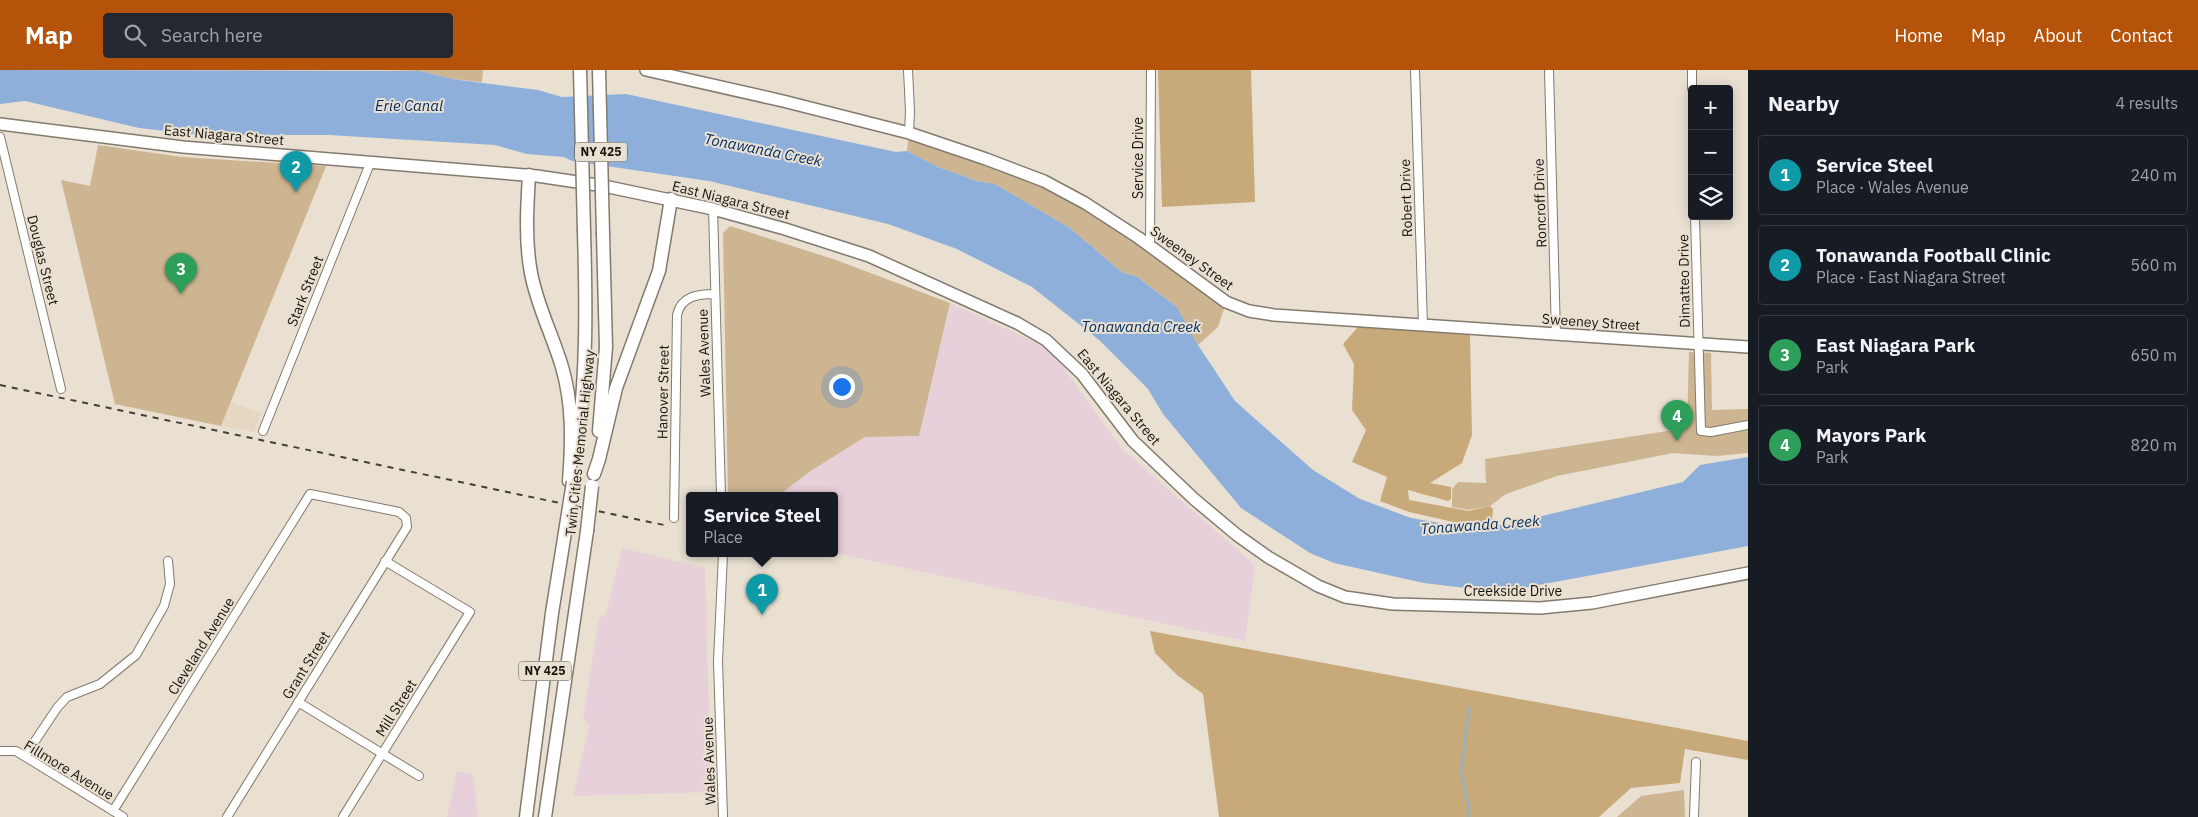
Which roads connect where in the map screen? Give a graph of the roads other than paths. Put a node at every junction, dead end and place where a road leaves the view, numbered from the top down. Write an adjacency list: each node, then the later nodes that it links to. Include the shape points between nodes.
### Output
1 (580, 70): 28 (main road, Twin Cities Memorial Highway / NY 425, bridge, via 586,322 584,388)
2 (599, 70): 27 (main road, Twin Cities Memorial Highway / NY 425, bridge, via 605,370)
3 (646, 70): 11 (street, Sweeney Street)
4 (908, 70): 11 (street)
5 (1151, 70): 18 (street, Service Drive)
6 (1415, 70): 20 (street, Robert Drive)
7 (1549, 70): 21 (street, Roncroff Drive)
8 (1692, 70): 9 (street)
9 (1692, 85)
10 (0, 124): 13 (street, East Niagara Street, via 183,147)
11 (909, 133): 18 (street, Sweeney Street, via 1044,181 1085,203)
12 (0, 137): 24 (street, Douglas Street)
13 (371, 161): 14 (street, East Niagara Street); 26 (street, Stark Street)
14 (529, 175): 15 (street, East Niagara Street); 28 (main road, via 528,258 536,293 567,385)
15 (671, 199): 16 (street, East Niagara Street); 27 (main road, via 659,270 618,380)
16 (713, 209): 19 (street, Wales Avenue); 36 (street, East Niagara Street, via 785,228 868,256 1017,323 1046,340 1082,374 1133,441 1194,499 1268,558)
17 (1695, 220): 22 (street, Dimatteo Drive)
18 (1150, 246): 20 (street, Sweeney Street, via 1226,302 1249,311)
19 (715, 294): 29 (street, Wales Avenue); 30 (street, Hanover Street, via 687,299 682,302 677,315)
20 (1422, 326): 21 (street, Sweeney Street)
21 (1556, 335): 22 (street, Sweeney Street)
22 (1698, 345): 23 (street, Sweeney Street); 25 (street, Dimatteo Drive, via 1701,431)
23 (1748, 347)
24 (61, 389)
25 (1748, 425)
26 (263, 431)
27 (593, 480): 48 (main road, Twin Cities Memorial Highway / NY 425, bridge)
28 (571, 481): 47 (main road, Twin Cities Memorial Highway / NY 425, bridge)
29 (721, 492)
30 (674, 518)
31 (407, 527): 34 (street, Grant Street); 43 (street, Cleveland Avenue, via 406,518 399,512 310,494)
32 (723, 557): 49 (street, Wales Avenue, via 718,661)
33 (168, 561): 40 (street, via 170,584 164,606 136,655 100,684 67,697)
34 (385, 561): 37 (street, Grant Street); 39 (street, Mill Street, via 470,612)
35 (1748, 574): 36 (street, Creekside Drive, via 1592,603 1540,608 1393,604)
36 (1337, 594)
37 (298, 702): 39 (street); 45 (street, Grant Street)
38 (0, 751): 40 (street, Fillmore Avenue, via 16,750)
39 (382, 754): 42 (street); 46 (street, Mill Street)
40 (25, 756): 43 (street, Fillmore Avenue)
41 (1696, 762): 50 (street)
42 (419, 776)
43 (113, 811): 44 (street, Fillmore Avenue)
44 (123, 817)
45 (227, 817)
46 (343, 817)
47 (526, 817)
48 (545, 817)
49 (723, 817)
50 (1694, 817)

